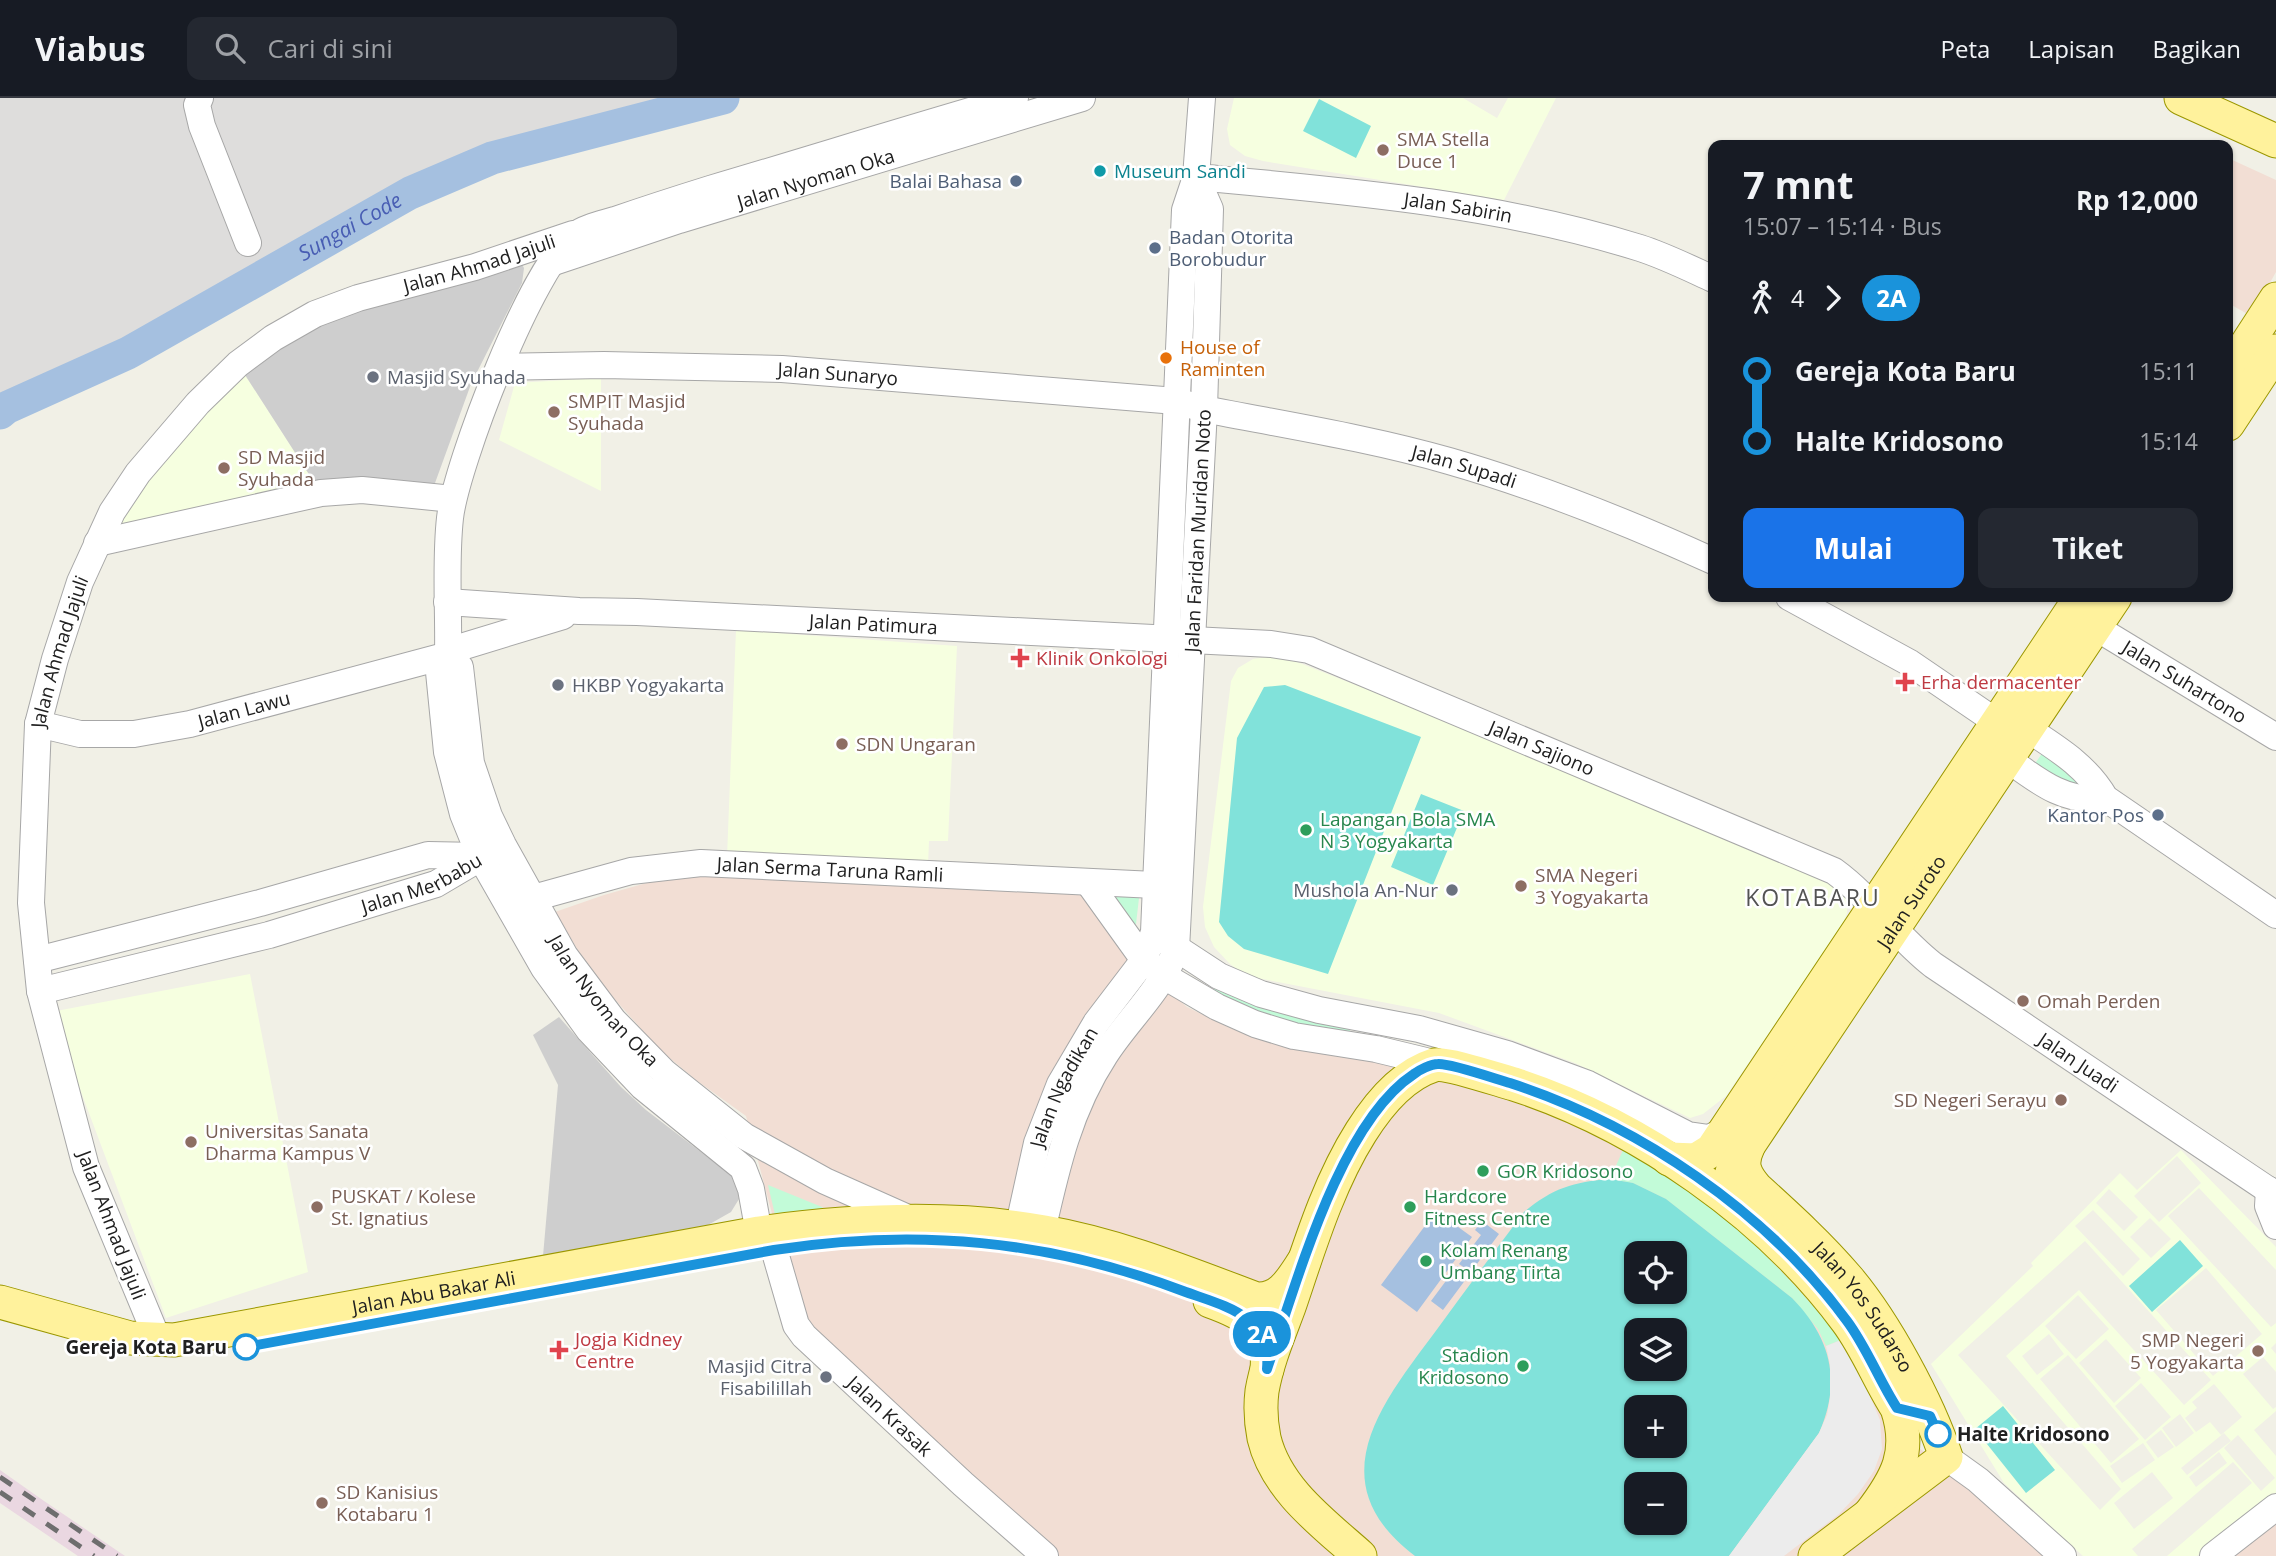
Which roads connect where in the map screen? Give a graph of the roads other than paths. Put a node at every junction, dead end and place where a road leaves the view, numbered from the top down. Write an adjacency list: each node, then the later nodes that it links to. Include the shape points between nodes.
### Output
1 (200, 98): 11 (street, via 197,106 202,126)
2 (1015, 98): 6 (street, Jalan Nyoman Oka)
3 (1082, 98): 6 (street, Jalan Nyoman Oka)
4 (1202, 98): 8 (street, Jalan Faridan Muridan Noto)
5 (2182, 98): 7 (main road)
6 (900, 141): 9 (street, Jalan Nyoman Oka)
7 (2276, 141)
8 (1196, 177): 13 (street, Jalan Sabirin, via 1418,199 1532,219 1642,248); 18 (street, Jalan Faridan Muridan Noto, via 1185,210); 19 (street, Jalan Faridan Muridan Noto, via 1210,209)
9 (676, 210): 10 (street, Jalan Nyoman Oka); 12 (street, Jalan Nyoman Oka)
10 (578, 233): 12 (street, Jalan Nyoman Oka); 22 (street, Jalan Ahmad Jajuli, via 358,298 315,314 273,338 198,402 161,444 124,492)
11 (248, 243)
12 (551, 263): 17 (street, Jalan Nyoman Oka)
13 (1708, 277)
14 (2276, 299): 16 (main road)
15 (2276, 351): 20 (main road)
16 (2233, 365)
17 (500, 367): 18 (street, Jalan Sunaryo, via 782,369); 21 (street, Jalan Nyoman Oka, via 462,463)
18 (1176, 401): 19 (street, Jalan Sunaryo); 30 (street, Jalan Faridan Muridan Noto)
19 (1203, 409): 23 (street, Jalan Supadi, via 1449,460 1557,495); 30 (street, Jalan Faridan Muridan Noto)
20 (2233, 416)
21 (453, 499): 22 (street, via 362,490 321,493); 24 (street, Jalan Nyoman Oka)
22 (97, 543): 32 (street, Jalan Ahmad Jajuli, via 64,629)
23 (1708, 559)
24 (447, 602): 28 (street, Jalan Patimura); 31 (street, Jalan Nyoman Oka)
25 (1798, 602): 33 (street, via 1910,663)
26 (2078, 602): 33 (main road, Jalan Suroto)
27 (2112, 602): 29 (main road, Jalan Suroto)
28 (579, 611): 30 (street, Jalan Patimura); 31 (street, Jalan Patimura)
29 (2095, 626): 33 (main road, Jalan Suroto); 34 (street, Jalan Suhartono)
30 (1179, 639): 38 (street, Jalan Faridan Muridan Noto); 42 (street, Jalan Sajiono, via 1285,645 1320,654 1821,863 1848,881)
31 (448, 653): 32 (street, Jalan Lawu, via 190,724 134,734 80,734); 36 (street, Jalan Nyoman Oka, via 460,667 471,763)
32 (38, 724): 46 (street, Jalan Ahmad Jajuli, via 31,903)
33 (2004, 733): 35 (street, via 2077,764); 35 (street, via 2064,796 2084,801); 42 (main road, Jalan Suroto)
34 (2276, 737)
35 (2105, 799): 41 (street)
36 (492, 851): 39 (street, Jalan Nyoman Oka); 40 (street, Jalan Merbabu, via 428,855); 44 (street, Jalan Merbabu, via 436,884)
37 (1088, 882): 38 (street, Jalan Serma Taruna Ramli); 39 (street, Jalan Serma Taruna Ramli, via 701,863 631,871); 47 (street)
38 (1168, 886): 43 (street); 45 (street)
39 (520, 901): 55 (street, Jalan Nyoman Oka, via 630,1039 687,1093 779,1157); 58 (street, Jalan Nyoman Oka, via 556,987 604,1047 665,1106 743,1168)
40 (260, 903): 44 (street); 46 (street, Jalan Merbabu)
41 (2276, 915)
42 (1884, 917): 51 (main road, Jalan Suroto); 53 (street, Jalan Juadi, via 1933,965)
43 (1154, 932): 45 (street); 47 (street)
44 (269, 935): 48 (street, Jalan Merbabu)
45 (1176, 948): 47 (street); 50 (street, via 1219,976 1261,994 1475,1044 1539,1065)
46 (37, 960): 48 (street, Jalan Ahmad Jajuli)
47 (1154, 968): 49 (street, via 1217,1007 1255,1024); 57 (street, Jalan Ngadikan, via 1117,1037 1071,1089 1037,1143)
48 (40, 991): 62 (street, Jalan Ahmad Jajuli, via 86,1167)
49 (1438, 1064): 50 (main road, Jalan Yos Sudarso); 59 (main road, via 1404,1081 1363,1129)
50 (1583, 1096): 51 (street, via 1688,1135); 52 (main road, Jalan Yos Sudarso)
51 (1737, 1138): 52 (main road, Jalan Suroto, via 1701,1158); 54 (main road, Jalan Suroto, via 1730,1178 1734,1197); 64 (main road, Jalan Yos Sudarso, via 1748,1178 1862,1297 1930,1416)
52 (1669, 1159): 54 (main road, Jalan Yos Sudarso)
53 (2274, 1188): 56 (street, Jalan Juadi, via 2268,1206)
54 (1744, 1212): 66 (main road, Jalan Yos Sudarso, via 1831,1299 1868,1353 1897,1408 1902,1454 1895,1478)
55 (916, 1221): 57 (main road, Jalan Abu Bakar Ali); 58 (main road, Jalan Abu Bakar Ali, via 845,1222)
56 (2276, 1226)
57 (1030, 1230): 59 (main road, Jalan Abu Bakar Ali, via 1148,1259 1256,1299 1280,1293)
58 (766, 1241): 61 (main road, Jalan Abu Bakar Ali, via 175,1359 128,1357); 62 (main road, Jalan Abu Bakar Ali); 63 (main road, Jalan Abu Bakar Ali, via 909,1240 1017,1247 1068,1256 1142,1276 1240,1313 1264,1338); 67 (street, Jalan Krasak, via 804,1336)
59 (1304, 1261): 63 (main road)
60 (0, 1302): 62 (main road, Jalan Abu Bakar Ali, via 116,1335)
61 (0, 1322)
62 (158, 1340)
63 (1267, 1369): 68 (main road, via 1261,1406 1271,1458 1297,1497)
64 (1946, 1457): 66 (main road); 70 (street)
65 (2276, 1507): 71 (street)
66 (1870, 1514): 69 (main road)
67 (1045, 1556)
68 (1360, 1556)
69 (1815, 1556)
70 (2063, 1556)
71 (2213, 1556)

